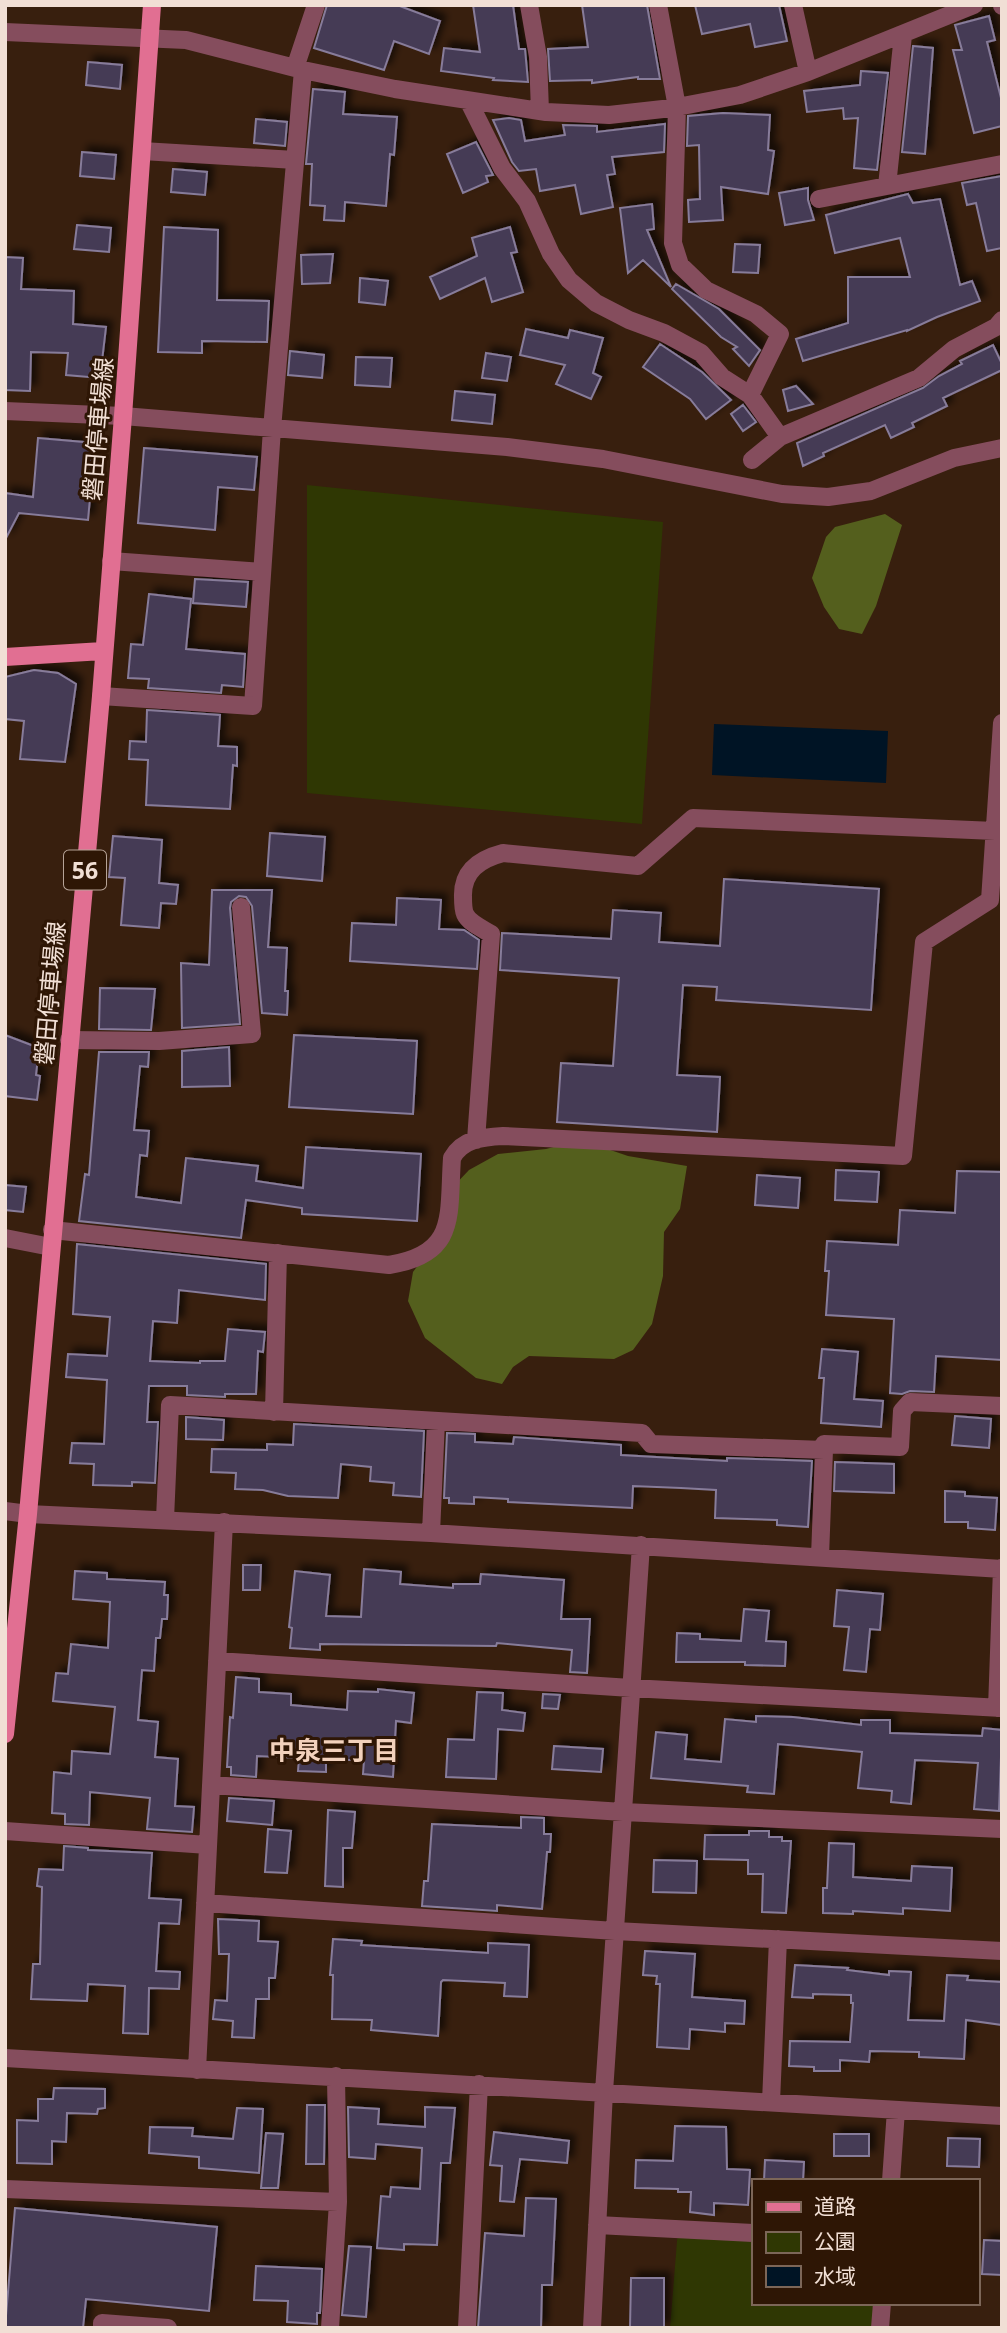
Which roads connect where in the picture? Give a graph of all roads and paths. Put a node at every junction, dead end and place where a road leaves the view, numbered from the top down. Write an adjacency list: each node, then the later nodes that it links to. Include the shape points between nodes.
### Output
1 (152, 5): 9 (main road, 磐田停車場線 / 56)
2 (316, 5): 10 (street)
3 (529, 5): 14 (street, via 538,57)
4 (658, 5): 13 (street)
5 (793, 5): 11 (street)
6 (974, 5): 8 (street)
7 (5, 32): 9 (street)
8 (903, 35): 11 (street); 18 (street)
9 (150, 38): 10 (street, via 186,40); 15 (main road, 磐田停車場線 / 56)
10 (299, 69): 12 (street); 16 (street)
11 (808, 72): 13 (street, via 740,95)
12 (470, 102): 14 (street); 21 (street, via 502,168 527,201 551,254 569,280 596,303 701,353 722,377)
13 (677, 107): 14 (street, via 609,115); 21 (street, via 673,243 680,265 706,290 756,314 780,334)
14 (540, 111)
15 (142, 151): 16 (street); 23 (main road, 磐田停車場線 / 56)
16 (295, 160): 24 (street)
17 (1002, 164): 18 (street)
18 (887, 186): 19 (street)
19 (819, 199)
20 (1002, 320): 25 (street, via 954,349 919,378)
21 (750, 395): 25 (street)
22 (5, 411): 23 (street)
23 (123, 416): 24 (street); 28 (main road, 磐田停車場線 / 56)
24 (272, 429): 26 (street, via 603,458 782,494 828,498 871,491 954,458); 29 (street)
25 (780, 437): 27 (street)
26 (1002, 448)
27 (752, 460)
28 (111, 561): 29 (street); 30 (main road, 磐田停車場線 / 56)
29 (262, 572): 32 (street, via 253,706)
30 (103, 651): 31 (main road); 32 (main road, 磐田停車場線 / 56)
31 (5, 657)
32 (101, 696): 37 (main road, 磐田停車場線 / 56)
33 (1002, 723): 34 (street)
34 (998, 815): 35 (street); 38 (street, via 693,818 638,866 503,853 485,857 463,888 465,914 491,934)
35 (996, 886): 38 (street, via 990,900 924,942 903,1156 503,1136)
36 (242, 907): 37 (street, via 253,1034 159,1041)
37 (69, 1040): 40 (main road, 磐田停車場線 / 56)
38 (476, 1140): 41 (street, via 457,1149 452,1158 447,1226 430,1252 389,1265)
39 (5, 1238): 40 (street)
40 (51, 1238): 41 (street); 47 (main road, 磐田停車場線 / 56)
41 (278, 1253): 43 (street)
42 (1002, 1406): 45 (street, via 910,1402 902,1411 900,1447 824,1444)
43 (274, 1412): 44 (street); 48 (street, via 170,1405)
44 (436, 1421): 45 (street, via 642,1433 652,1444); 50 (street)
45 (824, 1450): 52 (street)
46 (5, 1511): 47 (street)
47 (28, 1514): 48 (street); 57 (main road, 磐田停車場線 / 56)
48 (165, 1519): 49 (street)
49 (224, 1522): 50 (street); 54 (street)
50 (431, 1532): 51 (street)
51 (640, 1545): 52 (street); 55 (street)
52 (820, 1557): 53 (street)
53 (1002, 1568): 56 (street)
54 (217, 1661): 55 (street); 58 (street)
55 (631, 1688): 56 (street); 59 (street)
56 (999, 1708)
57 (5, 1734)
58 (211, 1785): 59 (street); 62 (street)
59 (623, 1812): 60 (street); 64 (street)
60 (1002, 1829)
61 (5, 1831): 62 (street)
62 (208, 1845): 63 (street)
63 (205, 1903): 64 (street); 68 (street)
64 (615, 1931): 65 (street); 71 (street)
65 (778, 1939): 66 (street); 72 (street)
66 (1002, 1951)
67 (5, 2058): 68 (street)
68 (197, 2070): 69 (street)
69 (336, 2076): 70 (street); 77 (street)
70 (479, 2084): 71 (street); 84 (street)
71 (604, 2092): 72 (street); 78 (street)
72 (771, 2102): 73 (street)
73 (896, 2109): 74 (street); 75 (street)
74 (1002, 2116)
75 (891, 2179)
76 (5, 2189): 77 (street)
77 (338, 2202): 83 (street)
78 (597, 2225): 79 (street); 85 (street)
79 (752, 2233)
80 (882, 2305): 86 (street)
81 (102, 2328): 82 (street, via 102,2323)
82 (168, 2328)
83 (330, 2328)
84 (467, 2328)
85 (592, 2328)
86 (880, 2328)

